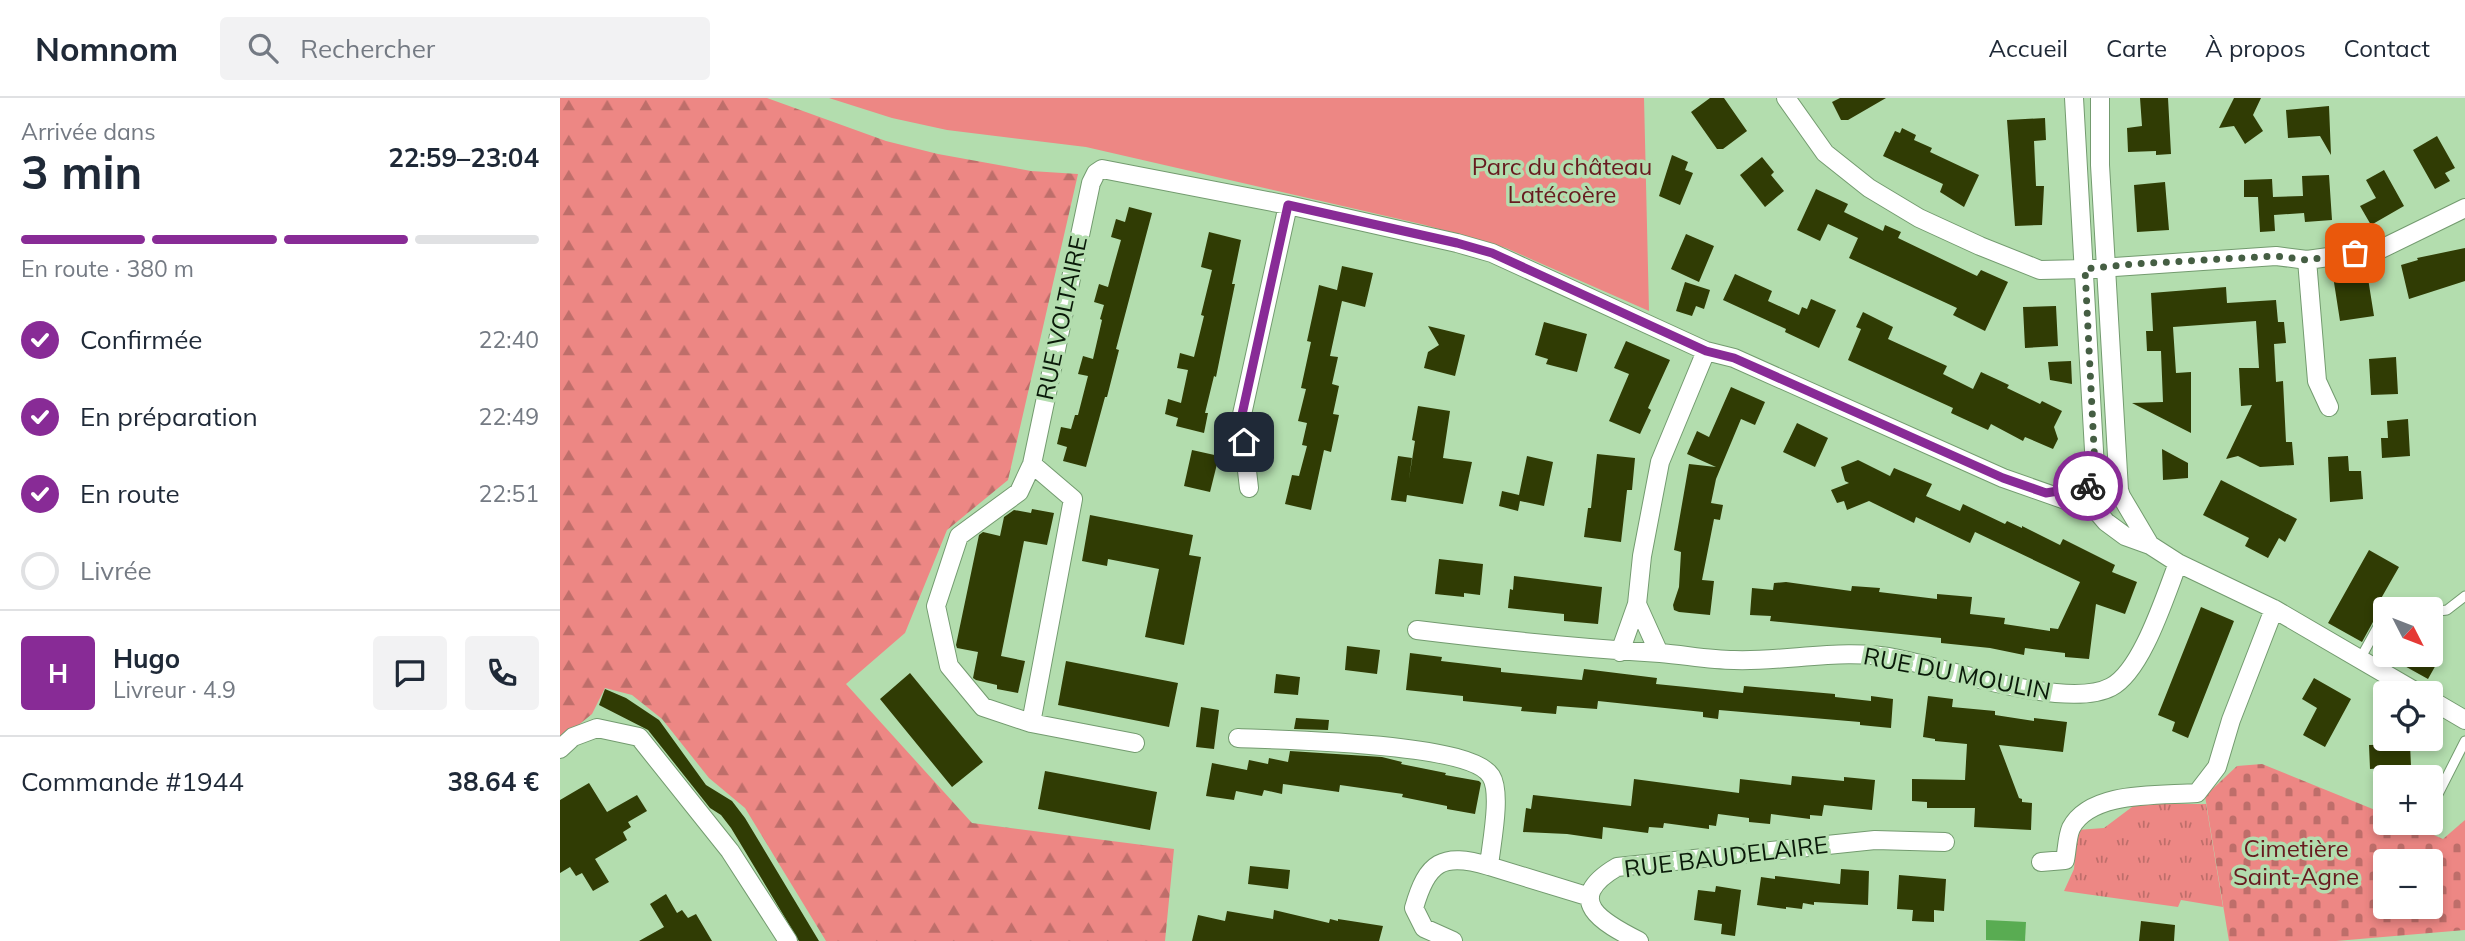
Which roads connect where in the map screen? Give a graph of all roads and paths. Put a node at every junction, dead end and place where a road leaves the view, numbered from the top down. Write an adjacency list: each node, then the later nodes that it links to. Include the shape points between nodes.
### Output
1 (1787, 98): 8 (street, via 1825,153 1869,188 1919,218 2040,270)
2 (2074, 98): 8 (street)
3 (2100, 98): 7 (street)
4 (1288, 205): 9 (street, via 1492,253); 11 (street, RUE VOLTAIRE, via 1110,169 1096,173); 13 (street, via 1241,419)
5 (2465, 208): 6 (street, via 2379,250)
6 (2307, 260): 7 (street, via 2276,256); 10 (street, via 2317,381)
7 (2106, 266): 8 (street); 15 (street)
8 (2085, 269): 12 (street)
9 (1706, 351): 14 (street, via 1734,358); 20 (street, via 1660,462)
10 (2329, 407)
11 (1032, 464): 31 (street, via 1073,499); 31 (street, RUE VOLTAIRE, via 1019,492 959,536 936,607 949,666 983,707)
12 (2093, 485): 14 (street); 15 (street, via 2108,481); 16 (street, via 2087,495)
13 (1249, 488)
14 (2046, 493): 16 (street)
15 (2120, 493): 16 (street, via 2113,511); 17 (street)
16 (2095, 511): 17 (street, via 2125,537)
17 (2150, 545): 18 (street)
18 (2178, 563): 21 (street); 26 (street, RUE DU MOULIN, via 2149,637 2128,674 2111,688 2086,695 2038,692 1894,658 1846,654 1735,660)
19 (2465, 596): 22 (lane)
20 (1637, 604): 25 (street); 26 (street)
21 (2274, 609): 27 (street); 38 (street, via 2231,720 2214,781 2197,793 2133,796 2089,808 2071,828 2065,860)
22 (2443, 610)
23 (1417, 630): 25 (street, RUE DU MOULIN)
24 (2373, 636): 27 (lane)
25 (1620, 652): 26 (street, RUE DU MOULIN)
26 (1659, 653)
27 (2360, 659): 28 (street)
28 (2398, 681)
29 (2443, 707): 30 (street)
30 (2465, 720)
31 (1031, 723): 34 (street, RUE VOLTAIRE)
32 (1238, 738): 39 (street, via 1383,746 1462,758 1490,773 1496,787)
33 (2465, 741): 36 (lane)
34 (1135, 743)
35 (560, 749): 41 (street, via 573,737 597,728 639,737 730,851)
36 (2443, 784)
37 (1945, 842): 40 (street, RUE BAUDELAIRE, via 1875,840 1631,864 1602,876)
38 (2041, 862)
39 (1489, 866): 40 (street); 42 (street, via 1446,860 1421,884 1414,908 1424,928)
40 (1590, 897): 43 (street, via 1598,918)
41 (788, 941)
42 (1452, 941)
43 (1639, 941)

